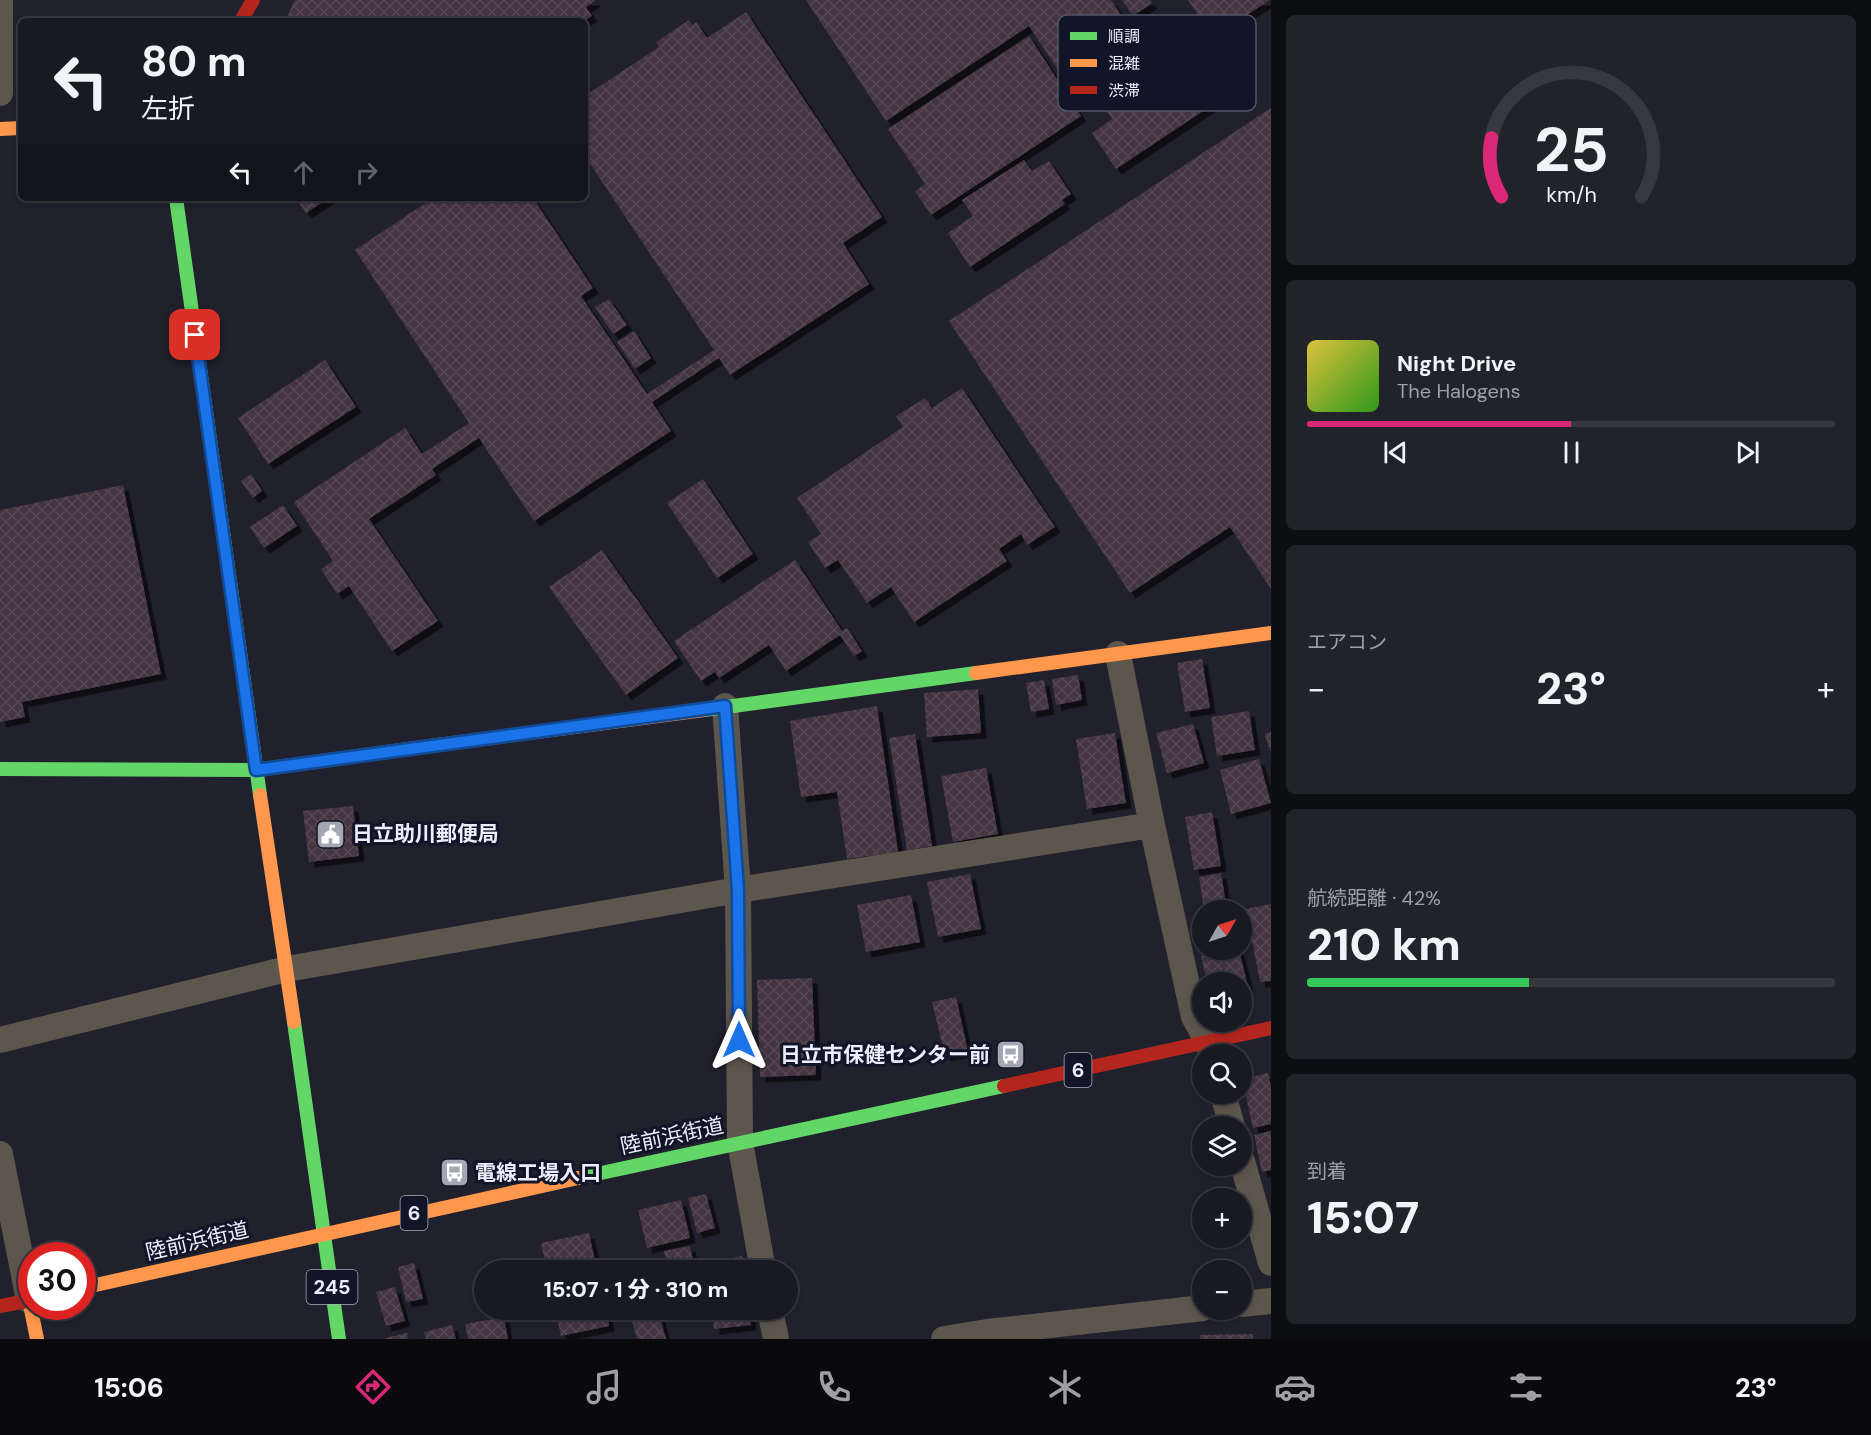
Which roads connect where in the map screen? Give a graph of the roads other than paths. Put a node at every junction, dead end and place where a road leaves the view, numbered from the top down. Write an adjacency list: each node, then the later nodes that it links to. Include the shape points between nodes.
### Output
1 (0, 0): 4 (street)
2 (253, 0): 3 (main road)
3 (243, 18)
4 (0, 93)
5 (18, 128): 6 (main road)
6 (0, 129)
7 (176, 201): 12 (main road)
8 (1271, 633): 9 (main road)
9 (1118, 654): 10 (main road); 13 (street)
10 (725, 706): 12 (main road); 14 (street)
11 (0, 769): 12 (main road)
12 (256, 770): 15 (main road)
13 (1152, 825): 14 (street); 18 (street, via 1194,1017)
14 (738, 890): 15 (street); 21 (street)
15 (287, 969): 17 (street); 24 (main road)
16 (1271, 1028): 19 (main road, 陸前浜街道 / 6)
17 (0, 1040)
18 (1208, 1044)
19 (1222, 1044)
20 (1192, 1052): 21 (main road, 陸前浜街道 / 6)
21 (740, 1142): 24 (main road, 陸前浜街道 / 6); 26 (street)
22 (0, 1154): 25 (street)
23 (1246, 1176): 27 (street)
24 (324, 1235): 28 (main road, 陸前浜街道 / 6); 38 (main road, 245)
25 (18, 1242)
26 (761, 1260)
27 (1271, 1263)
28 (96, 1285)
29 (1271, 1301): 31 (street)
30 (18, 1302): 32 (main road)
31 (1252, 1303)
32 (0, 1306)
33 (1192, 1309): 36 (street)
34 (34, 1320): 37 (main road)
35 (772, 1320): 39 (street)
36 (1003, 1335): 40 (street)
37 (37, 1339)
38 (339, 1339)
39 (776, 1339)
40 (944, 1339)

